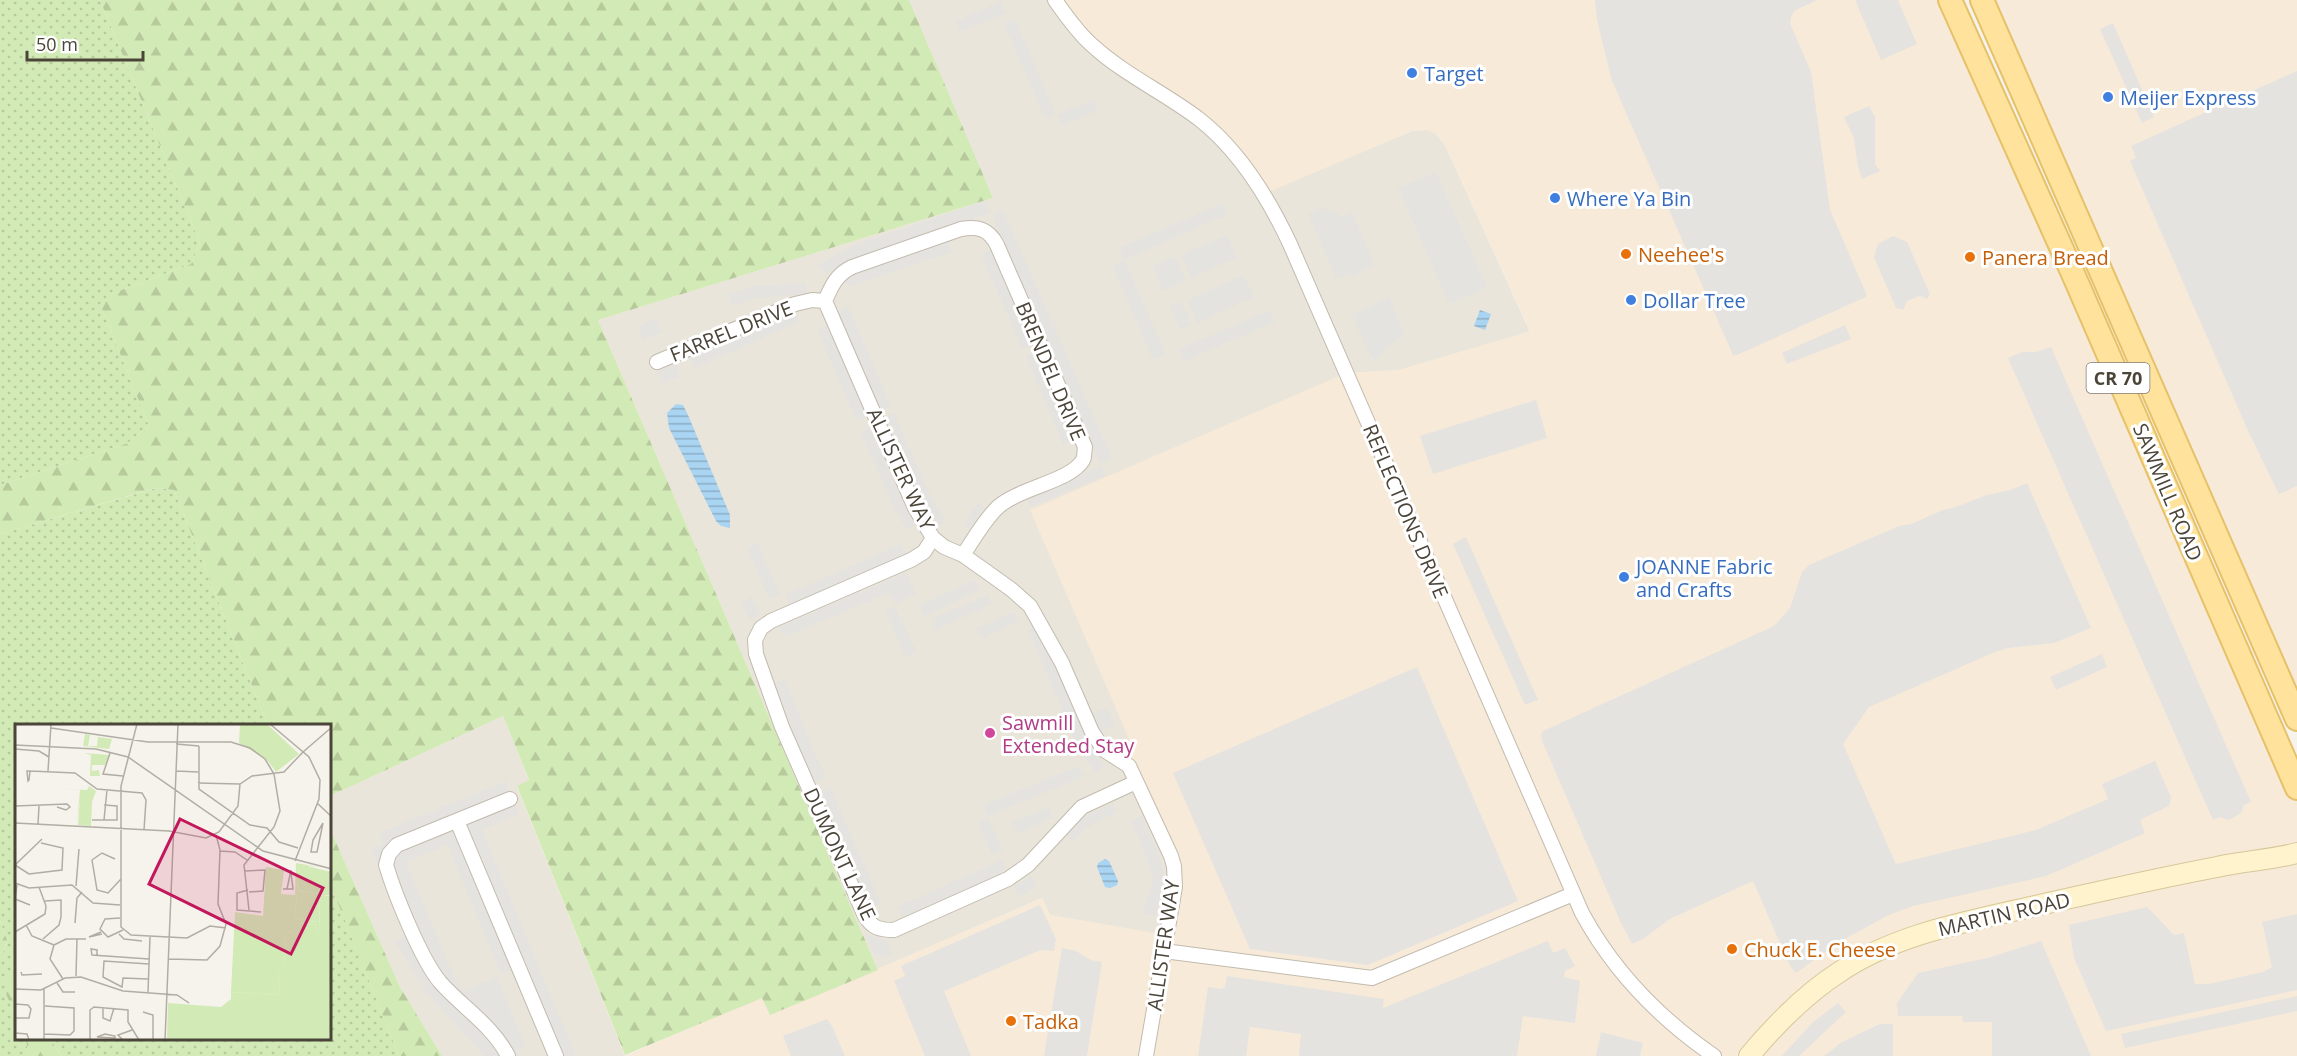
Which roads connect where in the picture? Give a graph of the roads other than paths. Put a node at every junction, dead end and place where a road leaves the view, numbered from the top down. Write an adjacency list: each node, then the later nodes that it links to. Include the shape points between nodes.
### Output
1 (1055, 0): 14 (street, REFLECTIONS DRIVE, via 1093,46 1218,136 1236,154 1279,219)
2 (1950, 0): 10 (main road, SAWMILL ROAD / CR 70)
3 (1982, 0): 8 (main road, SAWMILL ROAD / CR 70)
4 (825, 301): 5 (street, FARREL DRIVE, via 795,304); 6 (street, ALLISTER WAY, via 915,508); 7 (street, BRENDEL DRIVE, via 832,283 852,267 961,229 974,227 993,236 1084,447 1084,458 1069,473 1022,492 999,507)
5 (657, 362)
6 (933, 538): 7 (street, ALLISTER WAY, via 944,548); 9 (street, DUMONT LANE, via 924,552 911,560 771,621 761,628 755,640 756,654 786,737 871,926 894,930 1008,879 1028,864 1082,807)
7 (963, 555): 9 (street, ALLISTER WAY, via 1030,606 1058,656 1092,732 1104,750 1129,766)
8 (2297, 719)
9 (1136, 782): 15 (street, ALLISTER WAY, via 1174,866 1175,887)
10 (2297, 788)
11 (510, 800): 12 (street)
12 (457, 821): 16 (street, via 397,845 388,854 386,866 431,969 496,1036); 17 (street)
13 (2297, 853): 20 (street, MARTIN ROAD, via 2064,900 1897,942 1839,972 1811,993 1785,1015)
14 (1573, 894): 15 (street, via 1372,978); 19 (street, REFLECTIONS DRIVE, via 1602,947 1634,988 1663,1017)
15 (1164, 951): 18 (street, ALLISTER WAY)
16 (508, 1056)
17 (556, 1056)
18 (1146, 1056)
19 (1714, 1056)
20 (1749, 1056)

